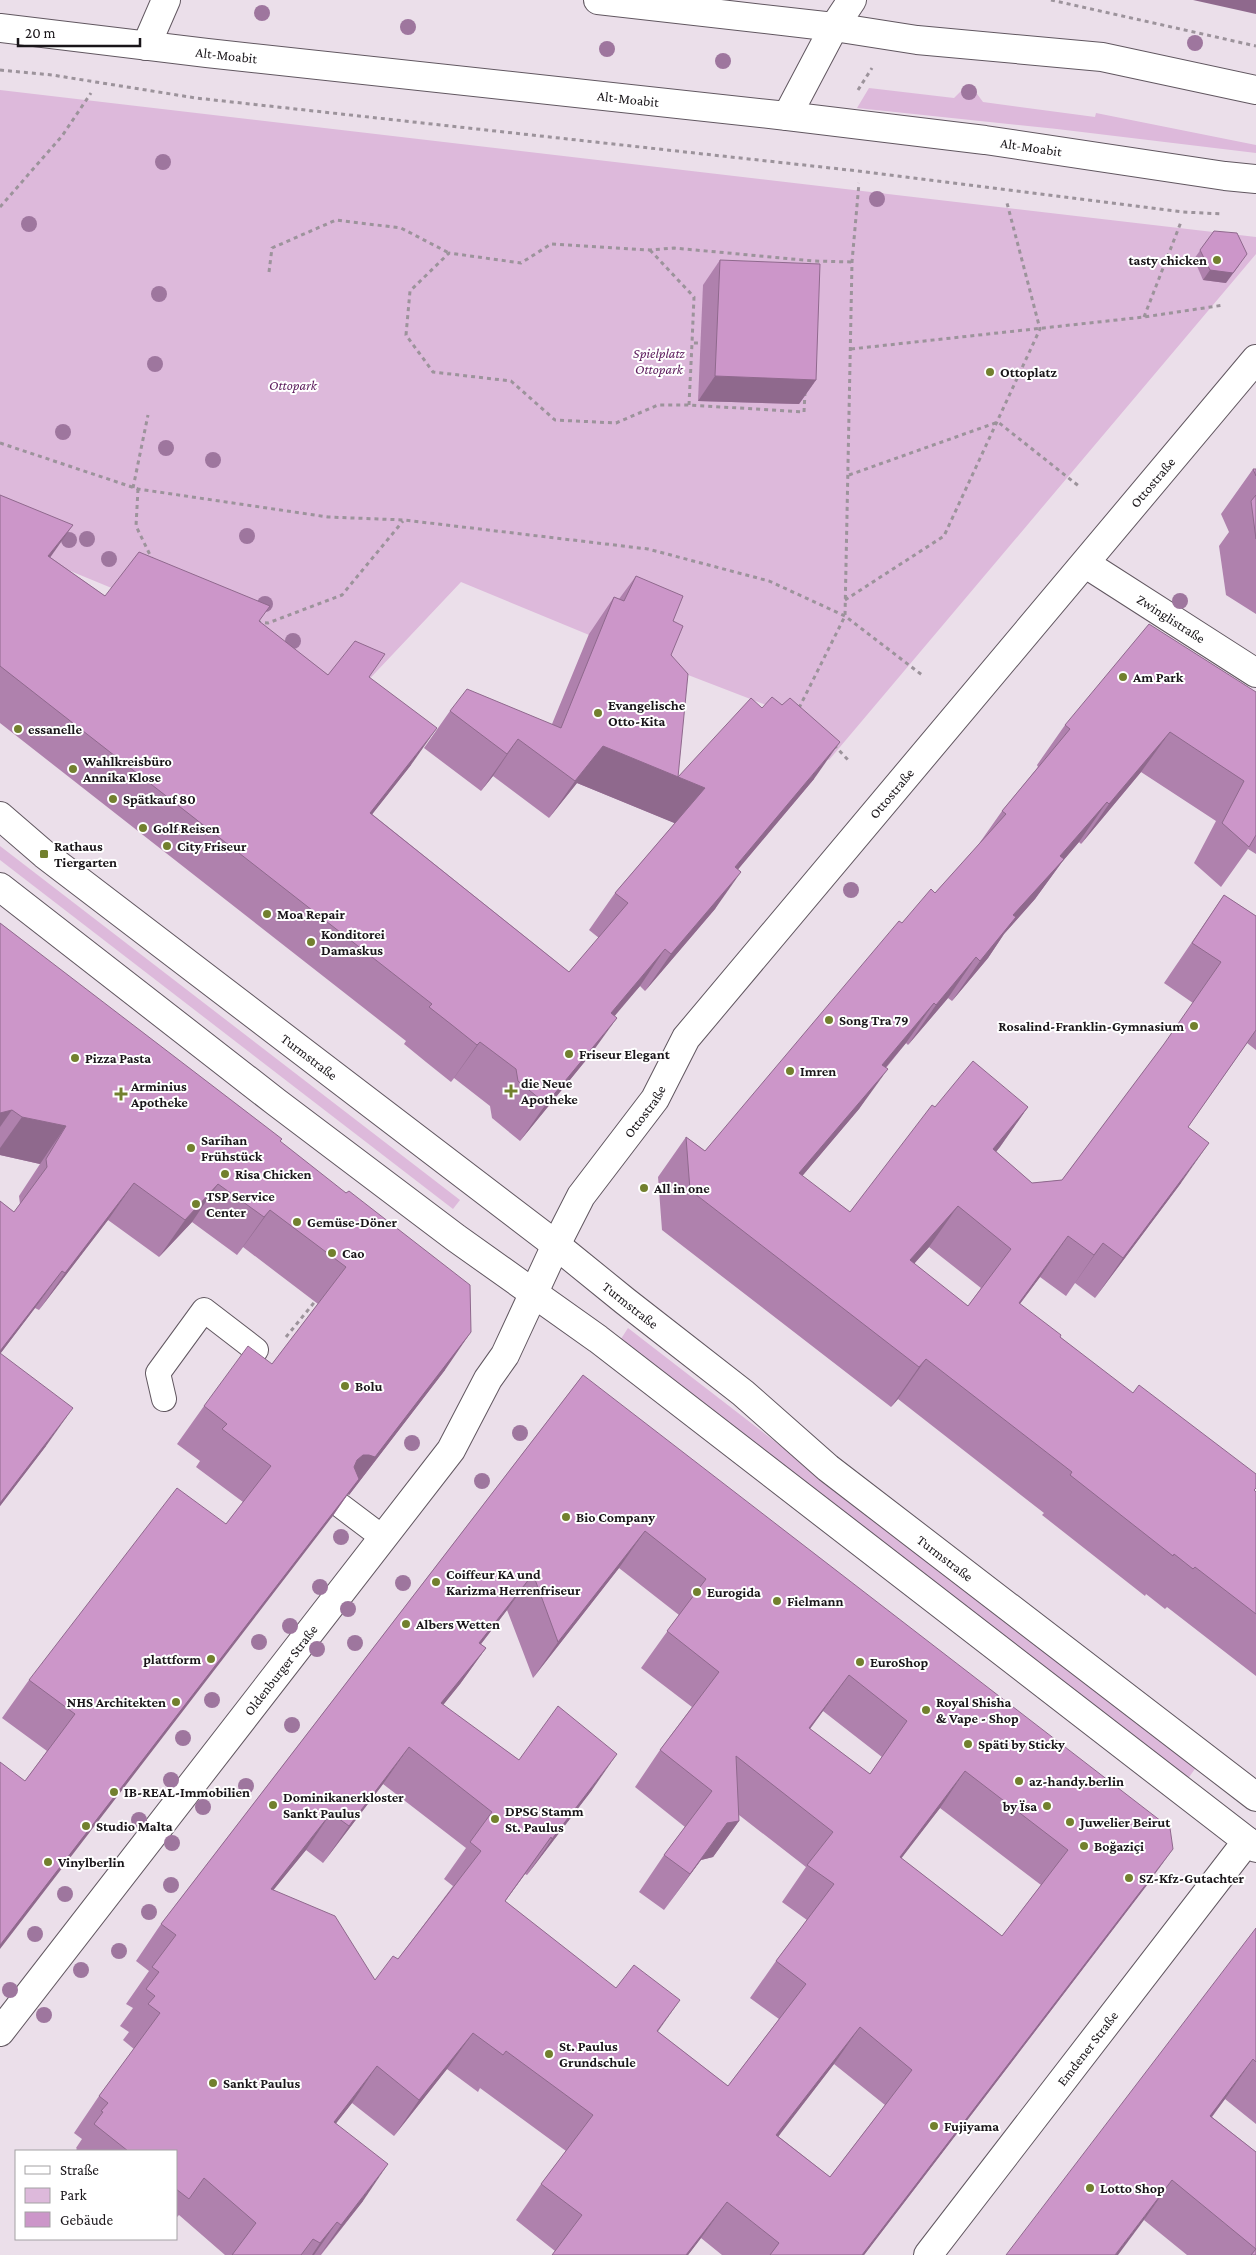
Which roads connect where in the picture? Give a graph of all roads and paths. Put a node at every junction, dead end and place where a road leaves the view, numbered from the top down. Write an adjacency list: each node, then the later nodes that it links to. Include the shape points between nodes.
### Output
1 (166, 0): 7 (main road)
2 (598, 0): 5 (main road)
3 (852, 0): 5 (main road)
4 (1051, 0): 8 (path)
5 (834, 27): 11 (main road, via 917,40 1102,57); 14 (main road)
6 (0, 28): 7 (main road, Alt-Moabit)
7 (146, 46): 14 (main road, Alt-Moabit)
8 (1256, 46)
9 (876, 62): 12 (path)
10 (0, 70): 19 (path, via 196,98 848,170 1183,212)
11 (1256, 90)
12 (856, 92)
13 (91, 94): 18 (path, via 62,136)
14 (787, 116): 15 (main road, Alt-Moabit, via 985,140)
15 (1256, 179)
16 (859, 183): 25 (path)
17 (1007, 203): 31 (path)
18 (0, 207)
19 (1228, 214)
20 (1181, 222): 30 (path)
21 (650, 250): 22 (path, via 551,244 521,263); 23 (path, via 674,248); 32 (path, via 694,297)
22 (449, 253): 28 (path, via 402,228 336,220 272,248); 37 (path, via 410,291 406,335 433,372 510,381 555,420 616,423 658,405)
23 (793, 259): 24 (path); 26 (path)
24 (814, 261): 25 (path); 27 (path)
25 (852, 262): 34 (path)
26 (792, 269)
27 (813, 271)
28 (269, 272)
29 (1224, 305): 30 (path)
30 (1144, 317): 31 (path)
31 (1040, 329): 34 (path); 39 (path)
32 (692, 343): 33 (path); 37 (path)
33 (710, 343)
34 (851, 349): 41 (path)
35 (1256, 359): 45 (main road, Ottostraße)
36 (806, 384): 37 (path, via 804,412)
37 (689, 405)
38 (148, 415): 43 (path)
39 (998, 422): 41 (path); 42 (path); 47 (path, via 944,536)
40 (0, 443): 43 (path)
41 (849, 475): 47 (path)
42 (1080, 487)
43 (136, 488): 44 (path, via 328,517); 46 (path, via 136,526)
44 (404, 520): 48 (path, via 648,549 769,581); 49 (path, via 342,595 268,623)
45 (1086, 564): 50 (main road, Zwinglistraße); 57 (main road, Ottostraße, via 686,1038 655,1099 581,1196)
46 (155, 567)
47 (845, 600): 48 (path)
48 (845, 616): 51 (path); 52 (path, via 798,708)
49 (251, 622)
50 (1256, 673)
51 (922, 675)
52 (805, 714)
53 (830, 741): 54 (path)
54 (849, 761)
55 (0, 816): 57 (main road, Turmstraße, via 52,860)
56 (0, 887): 58 (main road, via 276,1102 456,1238)
57 (556, 1244): 58 (main road, Ottostraße); 64 (main road, Turmstraße, via 743,1393 822,1463)
58 (535, 1293): 63 (main road, Oldenburger Straße, via 505,1356 488,1379 451,1450); 65 (main road, via 808,1500)
59 (321, 1294): 60 (path, via 268,1360)
60 (256, 1350): 61 (lane, via 204,1310 158,1373)
61 (164, 1399)
62 (341, 1506): 63 (lane)
63 (382, 1537): 66 (main road, Oldenburger Straße)
64 (1256, 1797)
65 (1251, 1845): 67 (main road, Emdener Straße)
66 (0, 2032)
67 (928, 2255)

